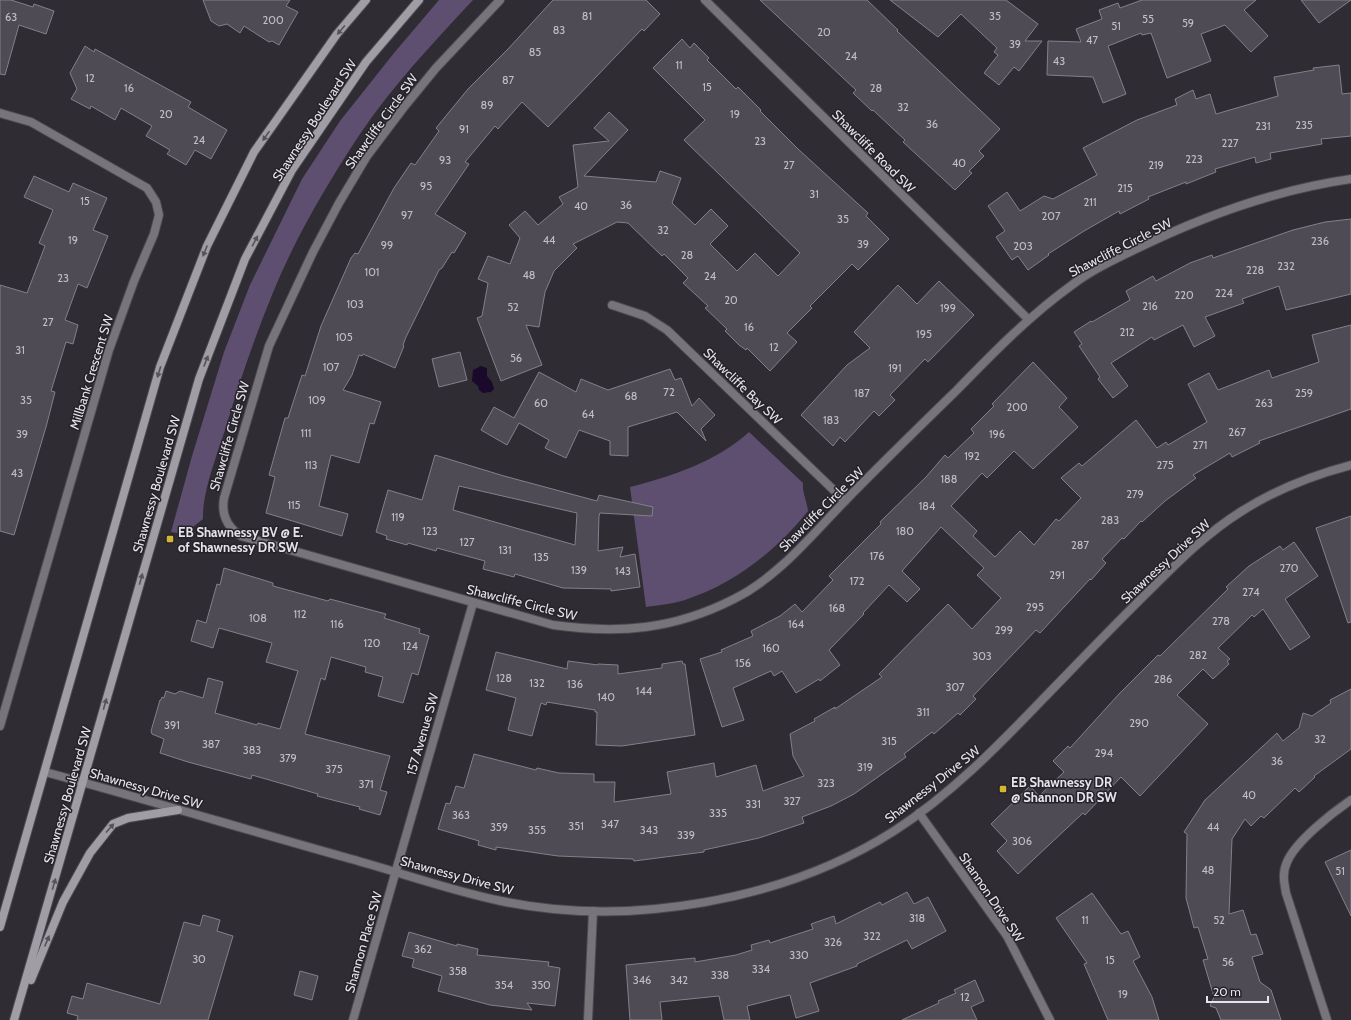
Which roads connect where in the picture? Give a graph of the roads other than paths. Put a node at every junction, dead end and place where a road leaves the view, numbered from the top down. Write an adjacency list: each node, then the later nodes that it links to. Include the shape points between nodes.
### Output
1 (366, 0): 13 (main road, one-way to 13, via 337,34 254,152 207,246 160,367)
2 (419, 0): 14 (main road, Shawnessy Boulevard SW, one-way to 2, via 199,379 245,259 292,170 366,62)
3 (500, 0): 11 (street, Shawcliffe Circle SW, via 436,68 367,156 312,252 269,346 223,503 226,521 241,536)
4 (705, 0): 8 (street, Shawcliffe Road SW)
5 (0, 113): 12 (street, Millbank Crescent SW, via 31,122 147,188 156,202 159,215 109,350)
6 (1351, 179): 8 (street, Shawcliffe Circle SW, via 1306,186 1260,198 1164,235 1074,283)
7 (612, 305): 10 (street, Shawcliffe Bay SW, via 645,316 667,330)
8 (1028, 319): 10 (street, Shawcliffe Circle SW)
9 (1351, 465): 17 (street, Shawnessy Drive SW, via 1291,486 1243,510 1187,553 985,759)
10 (845, 501): 11 (street, Shawcliffe Circle SW, via 799,550 756,586 717,607 671,624 621,629 578,628 553,625)
11 (473, 603): 18 (street, 157 Avenue SW)
12 (0, 726)
13 (45, 772): 14 (street, Shawnessy Drive SW); 20 (main road)
14 (83, 782): 16 (street, Shawnessy Drive SW); 21 (main road, Shawnessy Boulevard SW, one-way to 14)
15 (1351, 800): 25 (street, via 1321,823 1296,848 1287,863 1283,878)
16 (178, 810): 18 (street, Shawnessy Drive SW); 21 (main road, one-way to 16, via 63,902 90,853 108,830 113,824 128,818)
17 (919, 813): 19 (street, Shawnessy Drive SW, via 874,842 837,861 786,881 742,894 688,905); 24 (street, Shannon Drive SW, via 1007,936)
18 (396, 871): 19 (street, Shawnessy Drive SW, via 502,902); 22 (street, Shannon Place SW)
19 (593, 912): 23 (street)
20 (0, 927)
21 (15, 1018)
22 (353, 1020)
23 (588, 1020)
24 (1050, 1020)
25 (1327, 1020)

